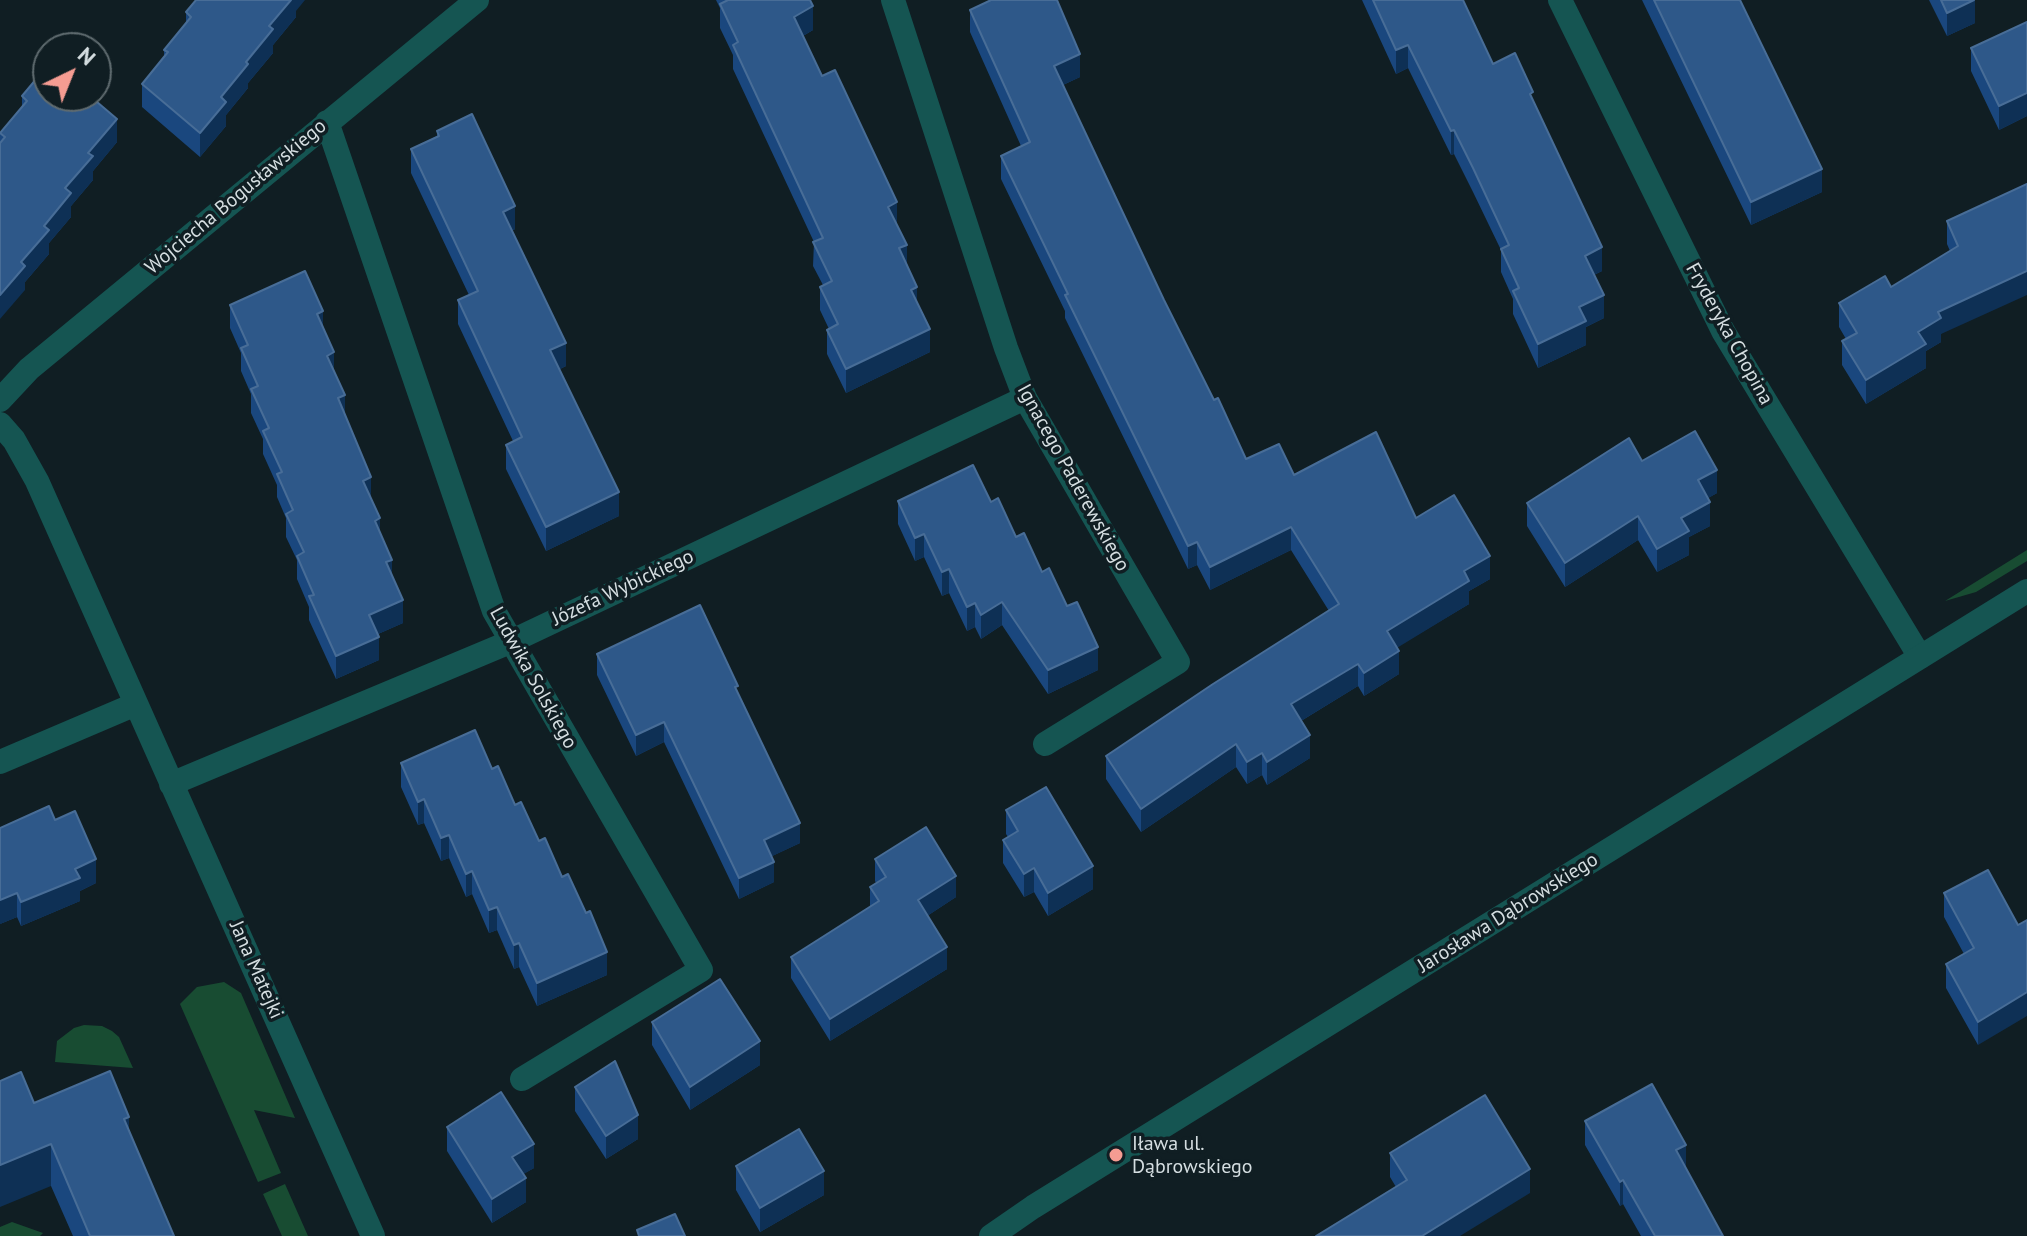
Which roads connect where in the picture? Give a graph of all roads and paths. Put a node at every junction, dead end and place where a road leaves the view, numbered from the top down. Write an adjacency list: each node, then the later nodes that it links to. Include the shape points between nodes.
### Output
1 (477, 0): 4 (street, Wojciecha Bogusławskiego)
2 (893, 0): 5 (street, Ignacego Paderewskiego)
3 (1560, 0): 10 (street, Fryderyka Chopina, via 1723,331)
4 (327, 122): 6 (street, Wojciecha Bogusławskiego, via 29,369); 9 (street, Ludwika Solskiego, via 494,611)
5 (1025, 398): 9 (street, Józefa Wybickiego); 12 (street, Ignacego Paderewskiego, via 1178,662)
6 (0, 400)
7 (0, 424): 11 (street, Jana Matejki, via 37,481)
8 (2027, 591): 10 (street, Jarosława Dąbrowskiego)
9 (510, 642): 14 (street, Józefa Wybickiego); 15 (street, Ludwika Solskiego, via 701,970)
10 (1920, 657): 17 (street, Jarosława Dąbrowskiego)
11 (136, 704): 13 (street); 14 (street, Jana Matejki)
12 (1045, 744)
13 (0, 762)
14 (171, 784): 16 (street, Jana Matejki)
15 (522, 1079)
16 (373, 1236)
17 (991, 1236)

